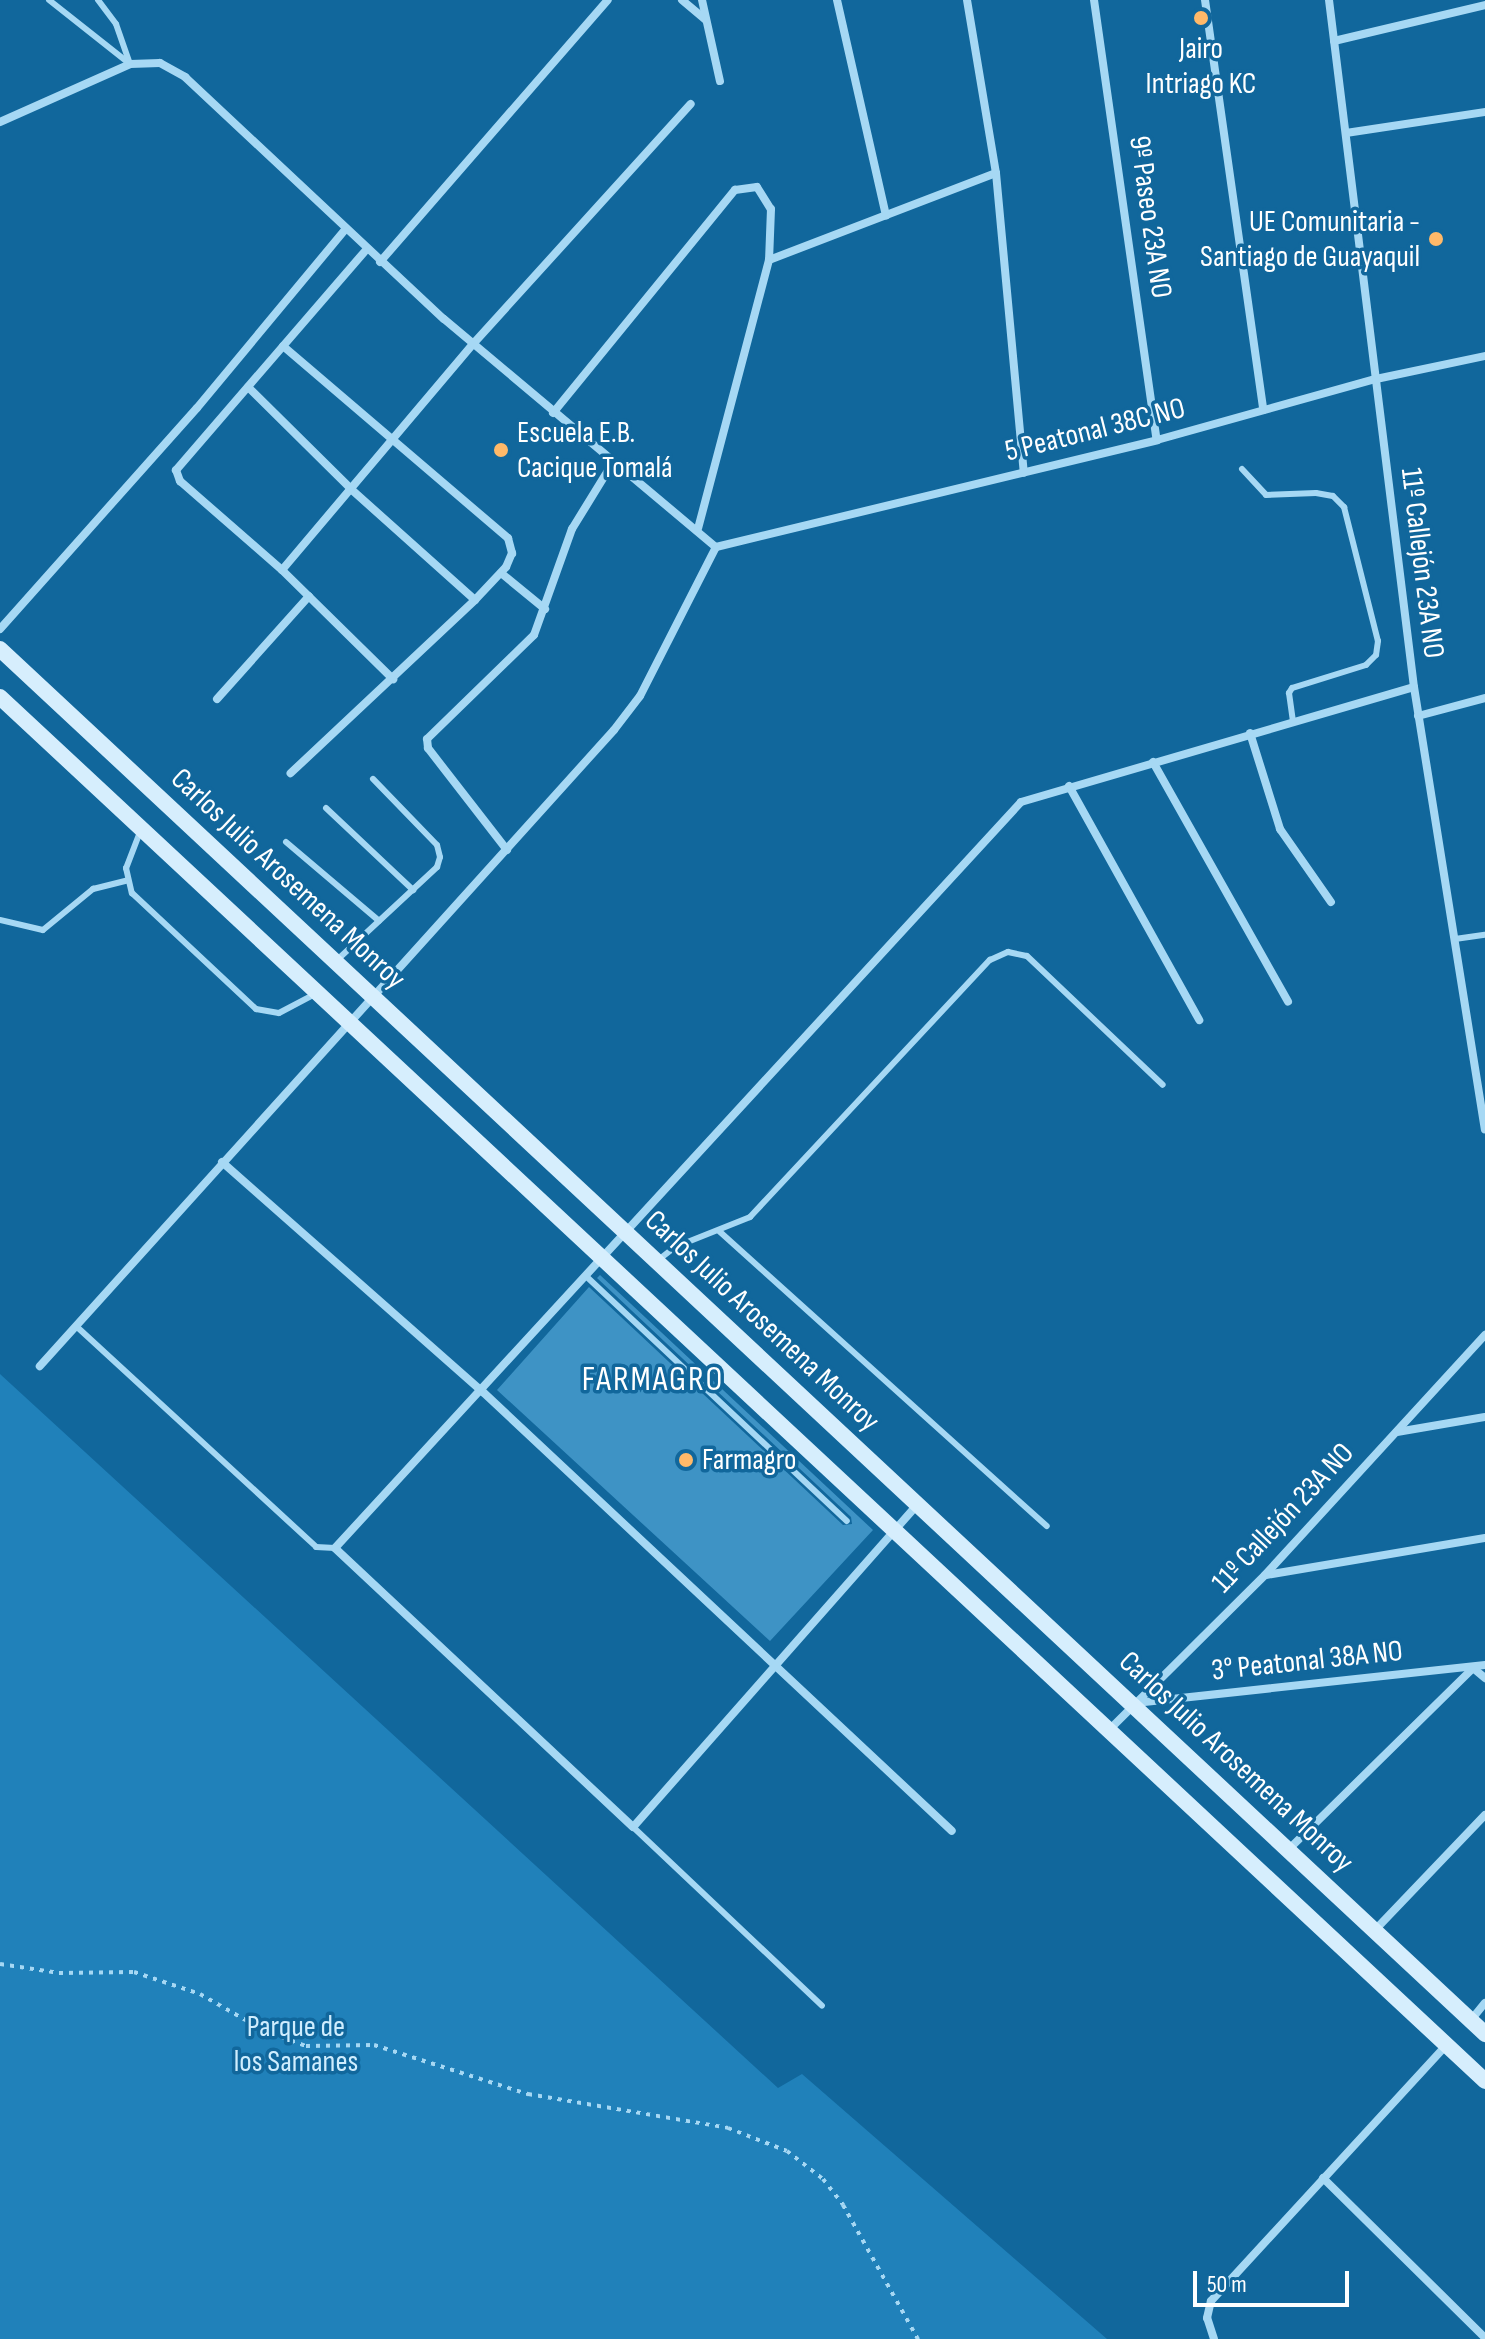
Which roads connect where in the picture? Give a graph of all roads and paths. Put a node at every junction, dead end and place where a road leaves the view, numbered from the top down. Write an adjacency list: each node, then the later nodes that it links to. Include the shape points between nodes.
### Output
1 (49, 0): 14 (lane)
2 (98, 0): 14 (lane, via 116,24)
3 (608, 0): 25 (street)
4 (682, 0): 12 (street)
5 (702, 0): 12 (street)
6 (837, 0): 21 (street)
7 (967, 0): 20 (street)
8 (1094, 0): 34 (street, 9º Paseo 23A NO)
9 (1205, 0): 31 (street)
10 (1329, 0): 13 (street, 11º Callejón 23A NO)
11 (1485, 5): 13 (street)
12 (707, 20): 15 (street)
13 (1334, 41): 19 (street, 11º Callejón 23A NO)
14 (130, 64): 18 (street); 22 (street, via 160,63 185,77)
15 (720, 81)
16 (691, 104): 26 (street)
17 (1485, 112): 19 (street)
18 (0, 122)
19 (1346, 133): 29 (street, 11º Callejón 23A NO)
20 (996, 173): 21 (street); 37 (street)
21 (886, 215): 24 (street)
22 (345, 230): 23 (street); 46 (street, via 197,408)
23 (366, 250): 25 (street); 27 (street)
24 (769, 260): 32 (street, via 767,196 746,186 735,190); 39 (street)
25 (380, 262): 26 (street)
26 (473, 344): 32 (street); 33 (street)
27 (283, 346): 30 (street); 33 (street)
28 (1485, 356): 29 (street, 5 Peatonal 38C NO)
29 (1376, 379): 31 (street, 5 Peatonal 38C NO); 49 (street, 11º Callejón 23A NO)
30 (248, 387): 38 (street); 41 (street, via 176,470 180,481)
31 (1263, 410): 34 (street, 5 Peatonal 38C NO)
32 (553, 413): 35 (street)
33 (394, 440): 38 (street); 42 (street, via 508,538 512,553)
34 (1157, 440): 37 (street, 5 Peatonal 38C NO)
35 (612, 464): 39 (street); 45 (street, via 572,529)
36 (1242, 469): 54 (lane, via 1266,495 1316,493 1333,496 1344,507 1378,641 1376,655 1366,665 1292,688)
37 (1024, 473): 40 (street, 5 Peatonal 38C NO)
38 (352, 490): 41 (street); 44 (street)
39 (698, 528): 40 (street)
40 (716, 547): 63 (street, via 640,696)
41 (282, 570): 43 (street)
42 (501, 573): 44 (street); 45 (street)
43 (309, 596): 48 (street); 52 (street)
44 (475, 600): 48 (street)
45 (545, 609): 63 (street, via 534,635 427,739 428,748)
46 (0, 629)
47 (0, 649): 71 (main road, Carlos Julio Arosemena Monroy)
48 (393, 679): 57 (street)
49 (1414, 687): 53 (street, 11º Callejón 23A NO); 54 (street)
50 (0, 697): 61 (main road, Carlos Julio Arosemena Monroy)
51 (1485, 698): 53 (street)
52 (217, 699)
53 (1418, 716): 70 (street, 11º Callejón 23A NO)
54 (1293, 722): 55 (street)
55 (1250, 733): 56 (street); 66 (street, via 1280,829)
56 (1153, 762): 59 (street); 74 (street)
57 (291, 773)
58 (373, 779): 65 (lane, via 437,845 437,867)
59 (1069, 786): 75 (street); 81 (street, via 1021,802)
60 (326, 808): 65 (lane)
61 (142, 828): 64 (lane); 72 (main road, Carlos Julio Arosemena Monroy)
62 (286, 842): 68 (lane)
63 (507, 850): 73 (street)
64 (126, 881): 67 (lane, via 93,889 43,930); 72 (lane, via 132,893 256,1009 279,1013)
65 (413, 890): 68 (lane)
66 (1331, 902)
67 (0, 920)
68 (379, 921): 71 (lane)
69 (1485, 935): 70 (lane)
70 (1455, 939): 78 (street, 11º Callejón 23A NO)
71 (335, 961): 73 (main road, Carlos Julio Arosemena Monroy)
72 (317, 992): 76 (main road, Carlos Julio Arosemena Monroy)
73 (375, 997): 76 (street); 81 (main road, Carlos Julio Arosemena Monroy)
74 (1288, 1002)
75 (1199, 1020)
76 (351, 1023): 79 (street); 82 (main road, Carlos Julio Arosemena Monroy)
77 (1163, 1085): 80 (lane, via 1027,956 1008,952 990,960 750,1217)
78 (1485, 1129)
79 (222, 1162): 85 (street); 88 (street)
80 (719, 1231): 83 (lane, via 675,1247); 93 (lane)
81 (628, 1233): 82 (street); 83 (main road, Carlos Julio Arosemena Monroy)
82 (605, 1259): 84 (street); 94 (main road, Carlos Julio Arosemena Monroy)
83 (657, 1261): 91 (main road, Carlos Julio Arosemena Monroy)
84 (588, 1278): 88 (street); 92 (lane)
85 (76, 1326): 87 (street); 96 (lane, via 316,1547)
86 (1485, 1335): 90 (street, 11º Callejón 23A NO)
87 (40, 1366)
88 (483, 1392): 96 (street); 98 (street)
89 (1485, 1417): 90 (street)
90 (1396, 1433): 97 (street, 11º Callejón 23A NO)
91 (918, 1504): 94 (street); 102 (main road, Carlos Julio Arosemena Monroy)
92 (847, 1521)
93 (1047, 1526)
94 (895, 1530): 98 (street); 103 (main road, Carlos Julio Arosemena Monroy)
95 (1485, 1538): 97 (street)
96 (335, 1548): 105 (street)
97 (1265, 1575): 102 (street, 11º Callejón 23A NO)
98 (774, 1664): 105 (street); 106 (street)
99 (1485, 1665): 100 (street, 3° Peatonal 38A NO)
100 (1473, 1668): 101 (street); 102 (street, 3° Peatonal 38A NO); 107 (street)
101 (1485, 1678)
102 (1134, 1703): 103 (street, 11º Callejón 23A NO); 107 (main road, Carlos Julio Arosemena Monroy)
103 (1110, 1729): 114 (main road, Carlos Julio Arosemena Monroy)
104 (1485, 1815): 108 (street)
105 (633, 1827): 111 (lane)
106 (952, 1831)
107 (1288, 1850): 108 (main road, Carlos Julio Arosemena Monroy)
108 (1375, 1930): 112 (main road, Carlos Julio Arosemena Monroy)
109 (0, 1964): 118 (path, via 59,1973 134,1972 200,1994 263,2030 306,2046 374,2045 528,2094 728,2128 787,2151 823,2179 843,2205)
110 (1485, 2003): 112 (street)
111 (822, 2006)
112 (1471, 2020): 113 (main road, Carlos Julio Arosemena Monroy)
113 (1485, 2034)
114 (1446, 2044): 115 (main road, Carlos Julio Arosemena Monroy); 116 (street)
115 (1485, 2081)
116 (1323, 2178): 117 (street); 119 (street, via 1211,2301 1207,2318)
117 (1485, 2338)
118 (918, 2339)
119 (1214, 2339)

